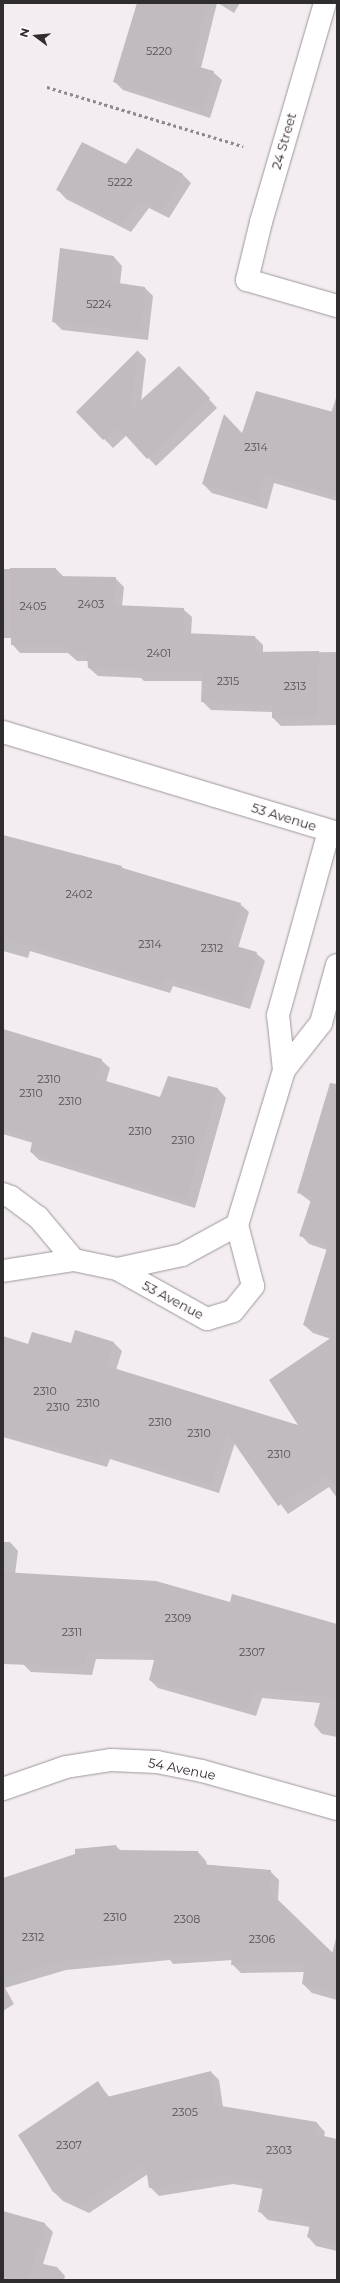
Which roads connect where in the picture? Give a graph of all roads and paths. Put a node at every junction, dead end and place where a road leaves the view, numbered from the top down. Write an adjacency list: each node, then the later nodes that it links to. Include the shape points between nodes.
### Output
1 (325, 3): 4 (street, 24 Street, via 261,222 247,280)
2 (47, 87): 3 (path)
3 (243, 146)
4 (337, 306)
5 (3, 732): 6 (street, 53 Avenue)
6 (333, 832): 8 (street, 53 Avenue, via 278,1015)
7 (337, 965): 8 (street, 53 Avenue, via 321,1023)
8 (284, 1070): 10 (street, 53 Avenue)
9 (3, 1194): 11 (street, via 38,1217)
10 (237, 1225): 12 (street, 53 Avenue, via 182,1255); 12 (street, 53 Avenue, via 253,1286 233,1311 207,1319)
11 (74, 1260): 12 (street, 53 Avenue); 13 (street, 53 Avenue)
12 (117, 1269)
13 (3, 1271)
14 (3, 1789): 15 (street, 54 Avenue, via 66,1767 111,1760 157,1762 202,1771)
15 (337, 1809)

